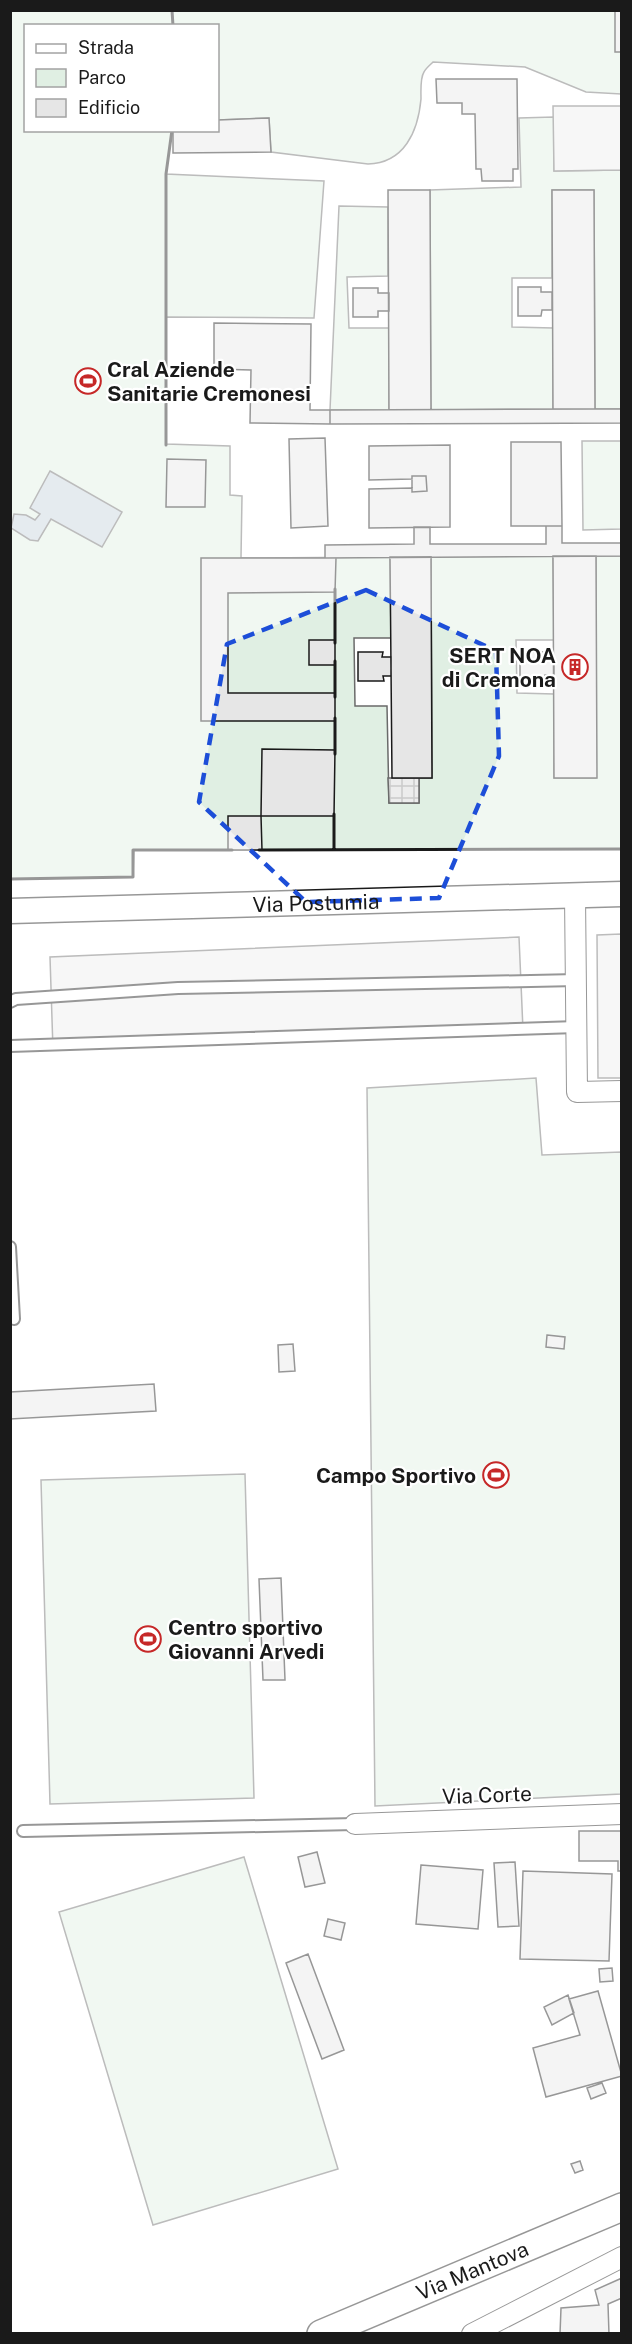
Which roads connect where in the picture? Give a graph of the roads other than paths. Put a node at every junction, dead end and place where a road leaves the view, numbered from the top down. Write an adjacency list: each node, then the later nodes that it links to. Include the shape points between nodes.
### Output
1 (621, 894): 2 (street, Via Postumia)
2 (575, 896): 3 (street, Via Postumia); 4 (street)
3 (10, 911)
4 (577, 980): 5 (lane, via 178,988); 6 (street)
5 (10, 1002)
6 (577, 1027): 7 (lane); 8 (street, via 577,1092)
7 (10, 1046)
8 (621, 1091)
9 (10, 1247): 10 (lane)
10 (14, 1319)
11 (621, 1814): 12 (street, Via Corte)
12 (355, 1824): 13 (lane)
13 (23, 1831)
14 (621, 2207): 16 (main road, Via Mantova)
15 (621, 2257): 17 (street)
16 (321, 2334)
17 (472, 2334)

